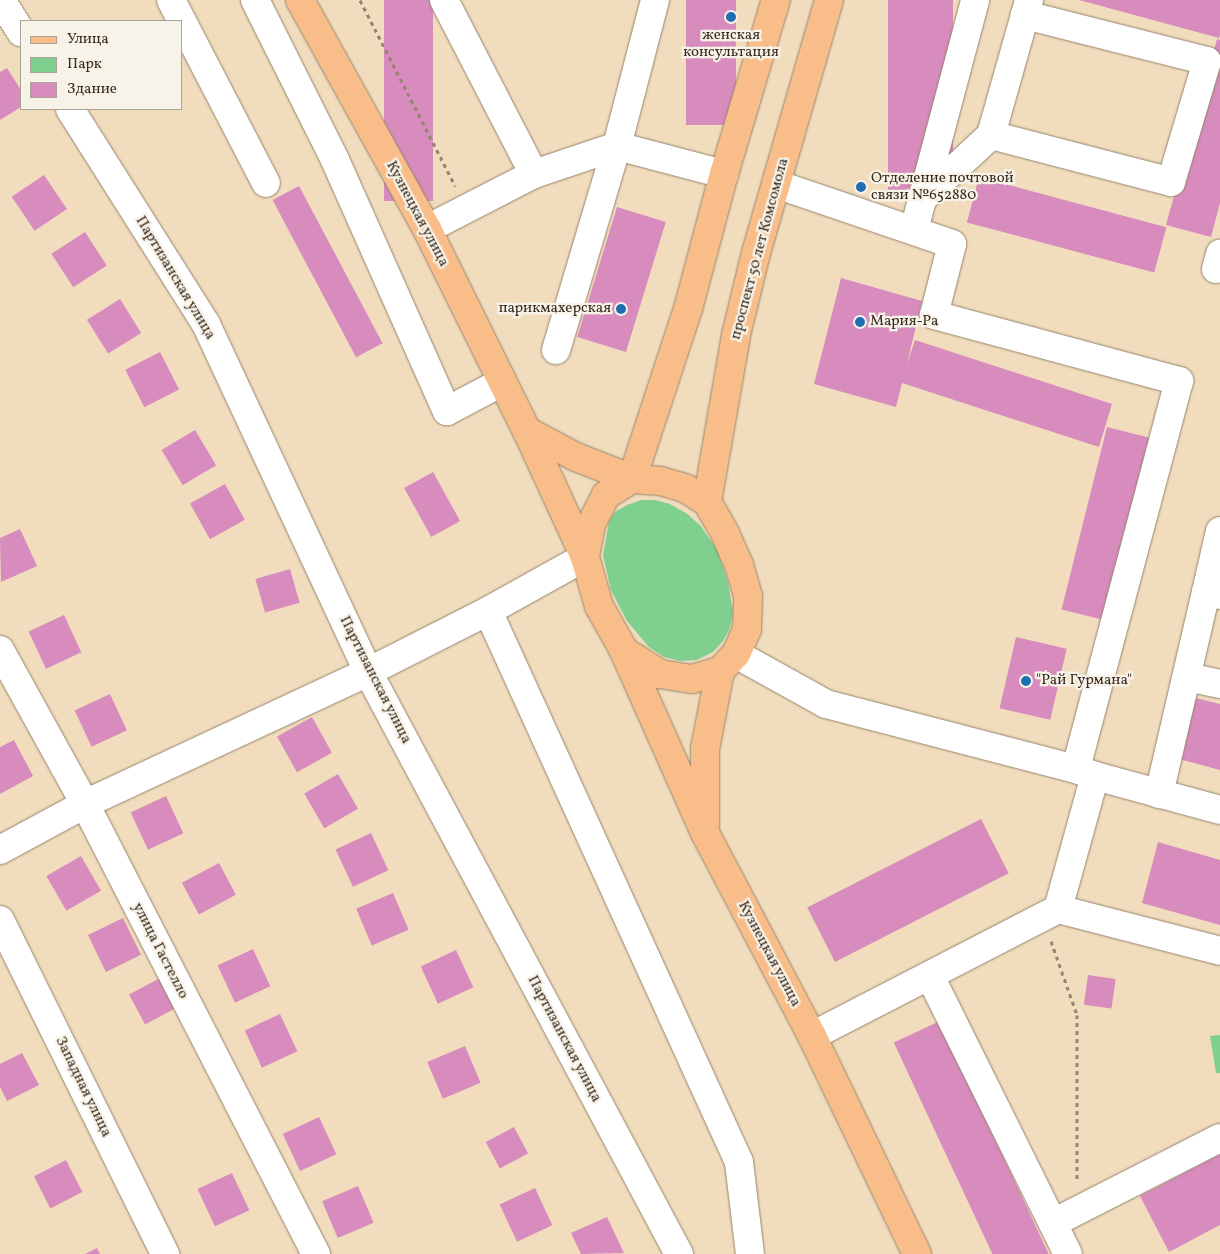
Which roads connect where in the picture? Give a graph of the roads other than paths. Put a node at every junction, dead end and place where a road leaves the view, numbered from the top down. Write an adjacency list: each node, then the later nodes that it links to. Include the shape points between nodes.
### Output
1 (1, 0): 13 (street)
2 (170, 0): 11 (street)
3 (255, 0): 25 (street, via 335,160 447,411)
4 (300, 0): 22 (main road, Кузнецкая улица)
5 (444, 0): 17 (street)
6 (655, 0): 16 (street)
7 (776, 0): 18 (main road)
8 (829, 0): 20 (main road, проспект 50 лет Комсомола)
9 (975, 0): 21 (street)
10 (1027, 8): 15 (street); 15 (street, via 1207,60 1171,182)
11 (181, 20)
12 (182, 23): 19 (street)
13 (20, 30)
14 (71, 110): 36 (street, Партизанская улица, via 206,324)
15 (991, 135): 21 (street)
16 (617, 146): 17 (street); 18 (street); 24 (street)
17 (534, 174): 22 (street)
18 (724, 174): 27 (main road, via 688,309)
19 (266, 182)
20 (776, 184): 23 (street); 28 (main road, проспект 50 лет Комсомола, via 736,335)
21 (922, 199): 23 (street)
22 (427, 229): 25 (main road, Кузнецкая улица)
23 (914, 230): 39 (street, via 952,244 934,315 1179,381)
24 (556, 350)
25 (502, 382): 26 (main road, Кузнецкая улица)
26 (527, 432): 27 (main road, via 576,457); 30 (main road, Кузнецкая улица)
27 (632, 478): 28 (main road, via 685,488); 30 (main road, via 606,495 591,525)
28 (707, 502): 35 (main road, via 740,565 748,596 747,629)
29 (1220, 531): 31 (street)
30 (585, 557): 32 (street); 34 (main road, Кузнецкая улица, via 598,606)
31 (1213, 594): 37 (street)
32 (488, 611): 36 (street); 55 (street, via 739,1162)
33 (0, 650): 41 (street, улица Гастелло)
34 (624, 651): 35 (main road, via 660,674 692,679); 43 (main road, Кузнецкая улица)
35 (728, 663): 39 (street, via 826,704); 43 (main road, via 706,749)
36 (368, 672): 41 (street); 54 (street, Партизанская улица)
37 (1187, 677): 38 (street); 40 (street)
38 (1220, 684)
39 (1085, 773): 40 (street); 45 (street)
40 (1159, 794): 42 (street)
41 (85, 804): 44 (street); 53 (street, улица Гастелло)
42 (1220, 810)
43 (705, 833): 49 (main road, Кузнецкая улица)
44 (0, 850)
45 (1050, 912): 47 (street); 48 (street)
46 (0, 920): 52 (street, Западная улица)
47 (1220, 951)
48 (930, 976): 49 (street); 51 (street)
49 (812, 1036): 56 (main road, Кузнецкая улица)
50 (1220, 1138): 51 (street)
51 (1053, 1223): 57 (street)
52 (165, 1254)
53 (316, 1254)
54 (679, 1254)
55 (750, 1254)
56 (918, 1254)
57 (1068, 1254)

